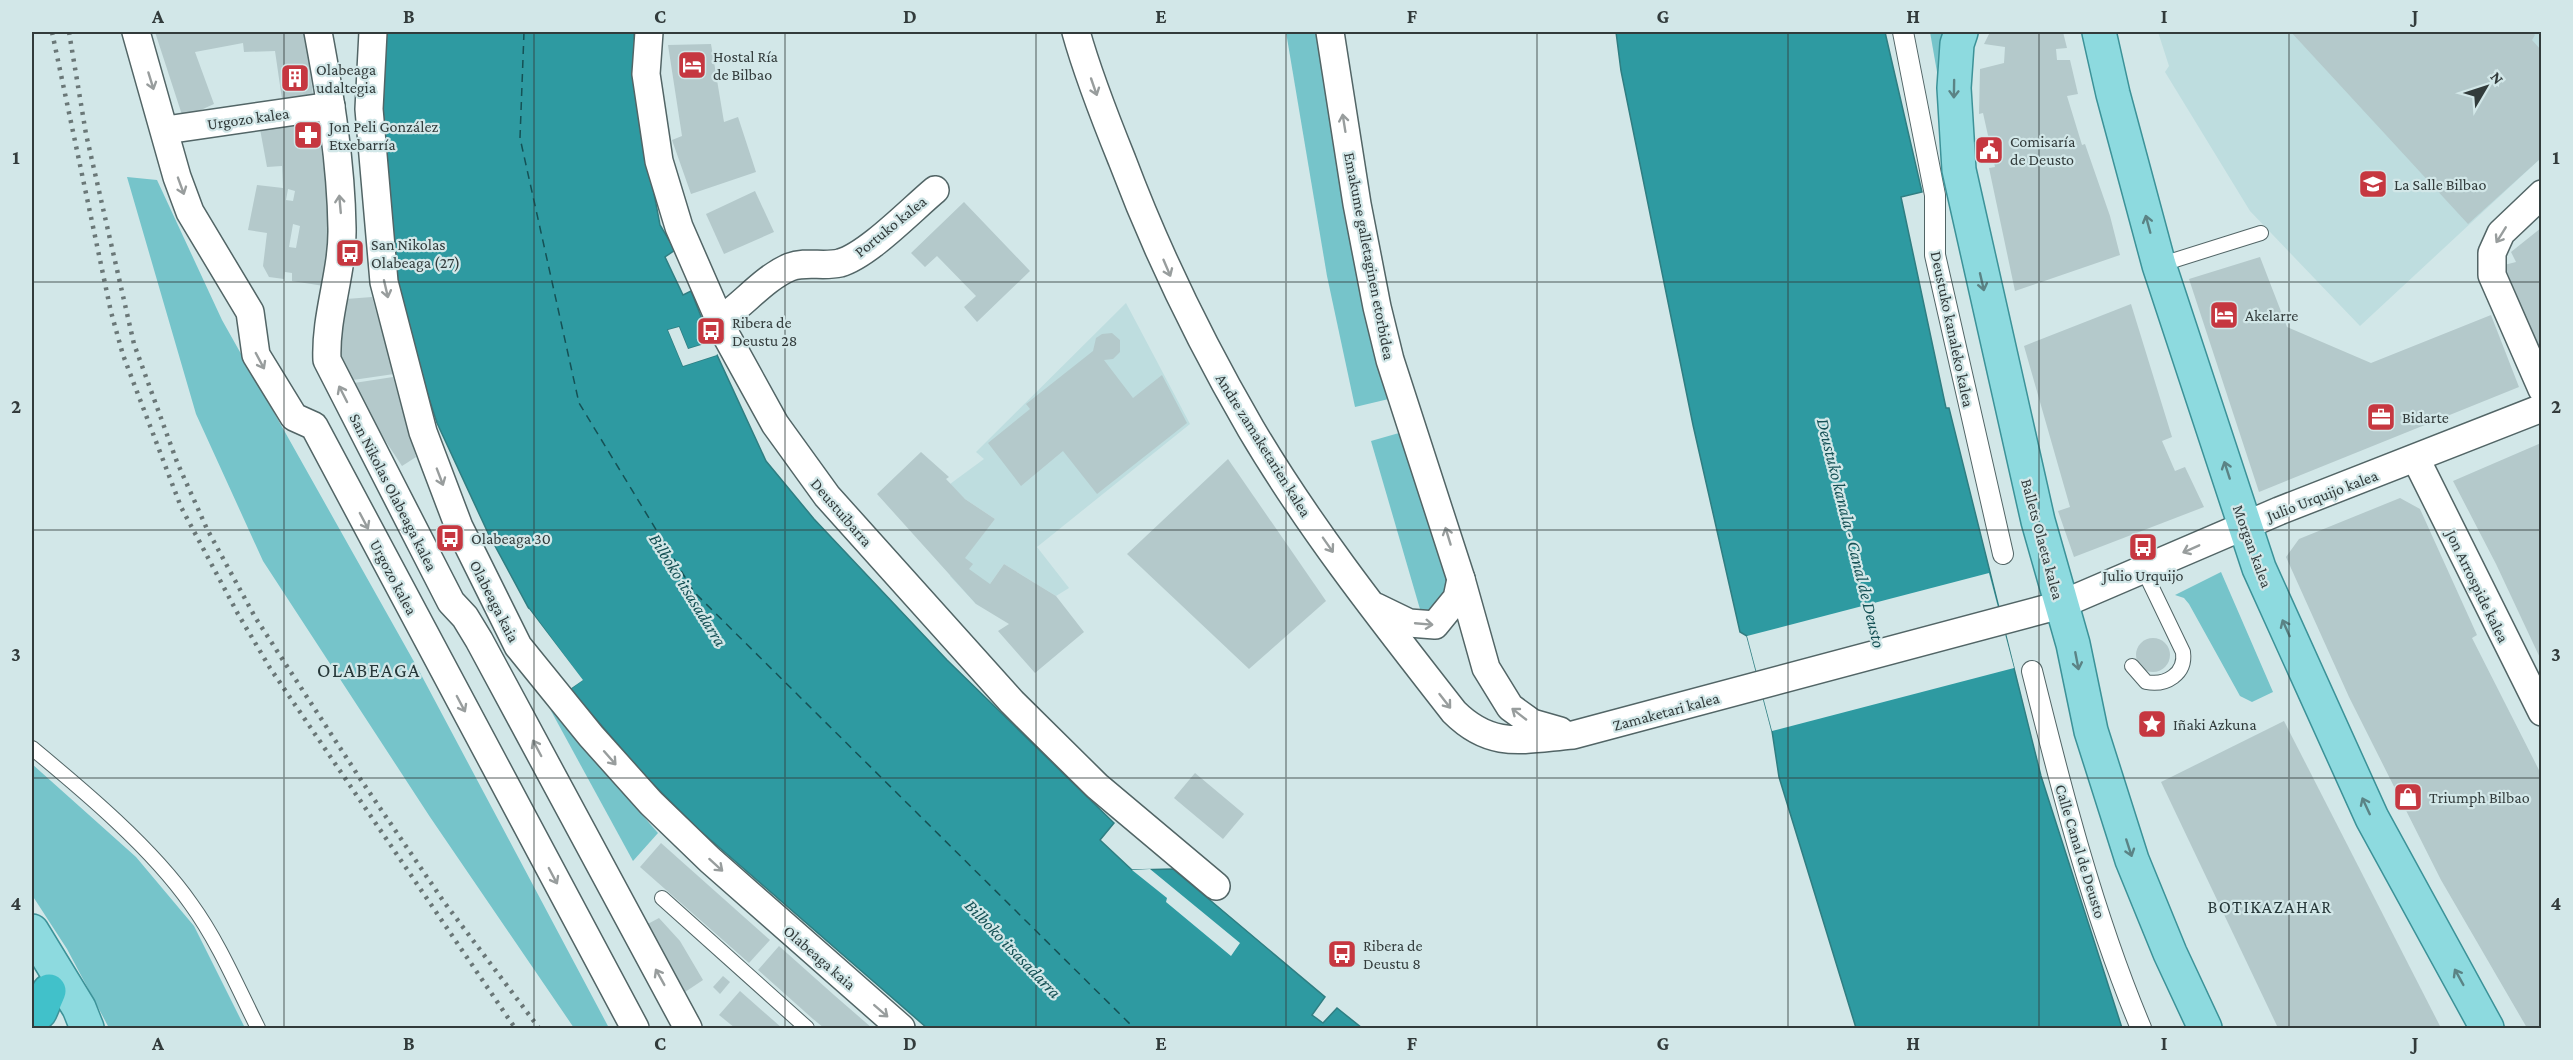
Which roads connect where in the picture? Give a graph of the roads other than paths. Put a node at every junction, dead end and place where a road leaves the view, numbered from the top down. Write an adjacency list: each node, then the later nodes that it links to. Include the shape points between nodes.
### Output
1 (136, 32): 11 (street, Urgozo kalea, one-way to 11)
2 (318, 32): 10 (street, San Nikolas Olabeaga kalea)
3 (373, 32): 27 (street, Olabeaga kaia, one-way to 27, via 369,109 386,288 423,432 463,537)
4 (649, 32): 16 (street, Deustuibarra, via 646,74 659,161 679,227)
5 (1076, 32): 24 (street, Andre zamaketarien kalea, one-way to 24, via 1135,195 1206,346 1252,430)
6 (1330, 32): 23 (street, Emakume galletaginen etorbidea, one-way to 6, via 1390,360 1377,307)
7 (1902, 32): 21 (street, Deustuko kanaleko kalea, via 1935,195 1935,255)
8 (1961, 32): 25 (main road, Ballets Olaeta kalea, one-way to 25, via 1954,88 1959,170 2016,430)
9 (2099, 32): 15 (main road, Morgan kalea, one-way to 9)
10 (331, 106): 11 (street, Urgozo kalea); 35 (street, San Nikolas Olabeaga kalea, one-way to 10, via 479,640 451,602 327,360 326,339 342,229)
11 (166, 130): 43 (street, Urgozo kalea, one-way to 43, via 190,212 250,312 256,356 294,417 314,426)
12 (935, 190): 16 (street, Portuko kalea, via 858,254 840,262 791,267 775,275)
13 (2541, 194): 17 (street, one-way to 17, via 2500,233 2492,253 2492,275)
14 (2260, 233): 15 (lane)
15 (2159, 265): 20 (main road, Morgan kalea, one-way to 15)
16 (720, 320): 33 (street, Deustuibarra, via 771,418 801,464 850,523 1052,743)
17 (2541, 389)
18 (2541, 408): 19 (street, Julio Urquijo kalea)
19 (2416, 459): 20 (street, Julio Urquijo kalea); 30 (street, Jon Arrospide kalea)
20 (2245, 526): 22 (street, Julio Urquijo kalea, one-way to 22); 49 (main road, Morgan kalea, one-way to 20, via 2372,818 2259,568)
21 (2003, 554)
22 (2144, 571): 25 (street, Julio Urquijo kalea); 28 (lane, via 2184,660 2182,668 2161,683 2145,682)
23 (1461, 579): 24 (street, one-way to 23, via 1409,623 1435,625 1457,598); 31 (street, Emakume galletaginen etorbidea, one-way to 23, via 1532,723 1510,707 1486,668)
24 (1370, 604): 31 (street, Andre zamaketarien kalea, one-way to 31, via 1467,725 1489,737 1509,740)
25 (2060, 605): 26 (street, Julio Urquijo kalea); 48 (main road, Ballets Olaeta kalea, one-way to 48, via 2073,644 2091,731 2132,860)
26 (2002, 622): 31 (street, Zamaketari kalea)
27 (518, 646): 35 (street, San Nikolas Olabeaga kalea, via 518,672 621,871); 46 (street, Olabeaga kaia, one-way to 46, via 651,803)
28 (2132, 666)
29 (2032, 671): 47 (street, Calle Canal de Deusto, via 2069,818)
30 (2541, 712)
31 (1573, 735)
32 (32, 747): 42 (lane, via 147,850 192,904)
33 (1216, 886)
34 (662, 898): 45 (lane)
35 (624, 911): 44 (street, San Nikolas Olabeaga kalea, one-way to 35)
36 (32, 931): 41 (main road, via 79,1008)
37 (32, 962): 38 (main road)
38 (49, 991): 39 (highway, via 40,1012); 40 (main road)
39 (32, 1018)
40 (64, 1029)
41 (87, 1029)
42 (258, 1029)
43 (635, 1029)
44 (688, 1029)
45 (807, 1029)
46 (901, 1029)
47 (2141, 1029)
48 (2205, 1029)
49 (2487, 1029)

